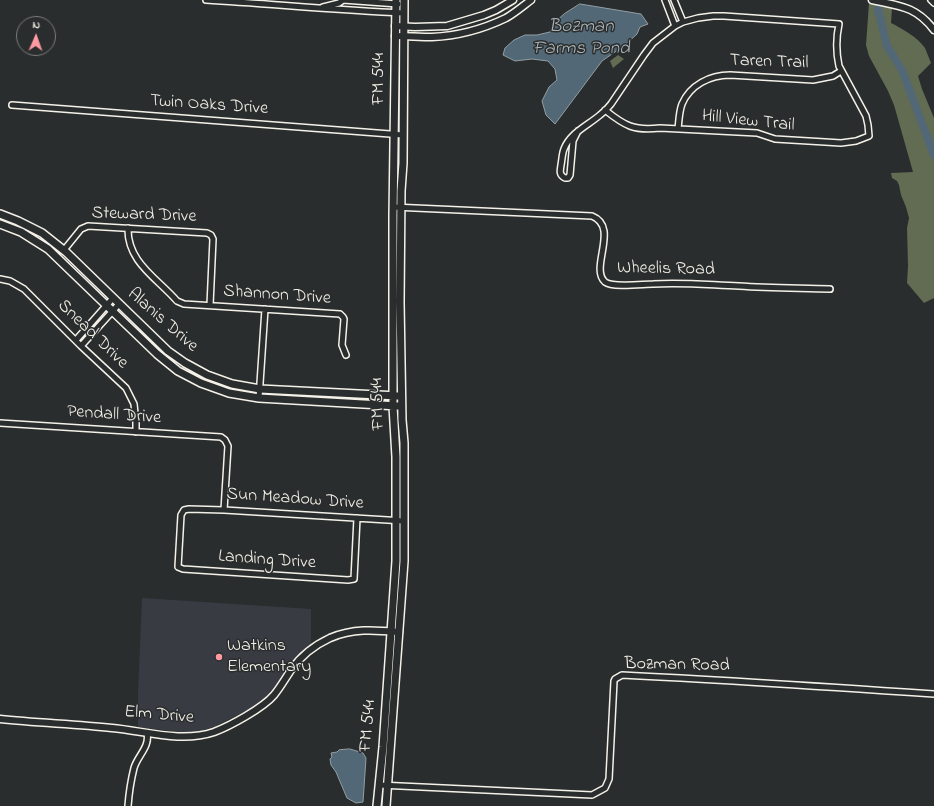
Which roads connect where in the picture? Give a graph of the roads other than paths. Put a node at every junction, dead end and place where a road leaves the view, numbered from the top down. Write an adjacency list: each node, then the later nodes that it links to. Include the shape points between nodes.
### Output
1 (206, 0): 13 (street)
2 (343, 0): 9 (street); 13 (street); 14 (street)
3 (513, 0): 17 (street)
4 (531, 0): 19 (street, via 506,18)
5 (665, 0): 22 (street)
6 (674, 0): 18 (street)
7 (872, 0): 11 (street)
8 (931, 0): 12 (street)
9 (395, 2): 10 (street); 15 (main road, FM 544)
10 (404, 2): 16 (main road, FM 544)
11 (902, 3): 23 (street)
12 (934, 3)
13 (316, 8): 14 (street)
14 (343, 10): 15 (street)
15 (395, 13): 16 (street); 20 (main road, FM 544)
16 (404, 14): 21 (main road, FM 544)
17 (484, 15): 19 (street); 21 (street, via 446,26)
18 (682, 22): 22 (street); 26 (street, via 724,16 839,24 837,57)
19 (488, 25): 25 (street, via 454,35)
20 (395, 26): 21 (street); 24 (main road, FM 544)
21 (404, 26): 25 (main road, FM 544)
22 (675, 26): 28 (street, via 653,43 612,104)
23 (934, 30)
24 (395, 36): 25 (street); 31 (main road, FM 544)
25 (404, 36): 32 (main road, FM 544)
26 (841, 71): 29 (street, Taren Trail, via 833,76 813,80 730,75 710,78 698,84 688,94 682,104); 29 (street, Hill View Trail, via 866,116 868,125 869,136 856,141 841,143 775,139 757,133)
27 (12, 105): 31 (street, Twin Oaks Drive)
28 (605, 110): 29 (street, Hill View Trail, via 631,127); 30 (street)
29 (678, 129)
30 (578, 131): 30 (street, via 563,150 560,172 565,178 570,176 573,141)
31 (394, 135): 32 (street, Twin Oaks Drive); 33 (main road, FM 544)
32 (403, 135): 34 (main road, FM 544)
33 (393, 207): 34 (street, Wheelis Road); 51 (main road, FM 544)
34 (401, 208): 40 (street, Wheelis Road, via 592,216 600,220 604,229 600,270 603,280 610,285 668,283); 52 (main road, FM 544)
35 (0, 214): 38 (main road, Alanis Drive, via 42,233)
36 (0, 224): 43 (main road, Alanis Drive, via 21,232 48,249)
37 (128, 228): 38 (street, Steward Drive, via 88,226 81,229); 44 (street, Shannon Drive, via 129,244 134,255 177,301 184,304); 44 (street, Steward Drive, via 211,235 213,242)
38 (64, 250): 41 (main road, Alanis Drive)
39 (0, 279): 47 (street, Snead Drive, via 24,289)
40 (830, 289)
41 (113, 298): 42 (main road, Alanis Drive); 43 (street)
42 (119, 304): 46 (street); 50 (main road, Alanis Drive, via 184,363 232,384)
43 (107, 305): 46 (main road, Alanis Drive); 47 (street)
44 (210, 305): 45 (street, Shannon Drive)
45 (265, 309): 49 (street, Shannon Drive, via 342,315 342,345); 50 (street)
46 (113, 311): 48 (street); 53 (main road, Alanis Drive, via 178,371 229,393)
47 (76, 340): 48 (street, Snead Drive)
48 (81, 346): 57 (street, Snead Drive, via 126,388 134,404)
49 (346, 355)
50 (260, 389): 51 (main road, Alanis Drive); 53 (street)
51 (393, 396): 52 (main road, Alanis Drive); 54 (main road, FM 544)
52 (402, 397): 55 (main road, FM 544)
53 (259, 398): 54 (main road, Alanis Drive)
54 (393, 406): 55 (main road, Alanis Drive); 60 (main road, FM 544)
55 (402, 406): 61 (main road, FM 544)
56 (0, 423): 57 (street, Pendall Drive)
57 (136, 432): 58 (street, Pendall Drive, via 221,437 225,440 228,446)
58 (224, 510): 59 (street, Sun Meadow Drive); 62 (street, Sun Meadow Drive, via 184,510 181,515)
59 (357, 518): 60 (street, Sun Meadow Drive); 62 (street, Landing Drive, via 354,579)
60 (396, 521): 61 (street, Sun Meadow Drive); 63 (main road, FM 544)
61 (404, 521): 63 (main road, FM 544, via 404,561)
62 (178, 567)
63 (395, 632): 66 (street, Elm Drive, via 358,630 340,634 318,644 299,660 272,697 248,715 215,732 194,736); 67 (main road, FM 544); 68 (main road, FM 544)
64 (934, 694): 68 (street, Bozman Road, via 622,675 614,681 609,779 605,788 592,795)
65 (0, 719): 66 (street, Elm Drive)
66 (147, 733): 69 (street, via 146,746 134,769)
67 (379, 785): 68 (street, Bozman Road); 70 (main road, FM 544)
68 (387, 786): 71 (main road, FM 544)
69 (128, 806)
70 (377, 806)
71 (386, 806)

